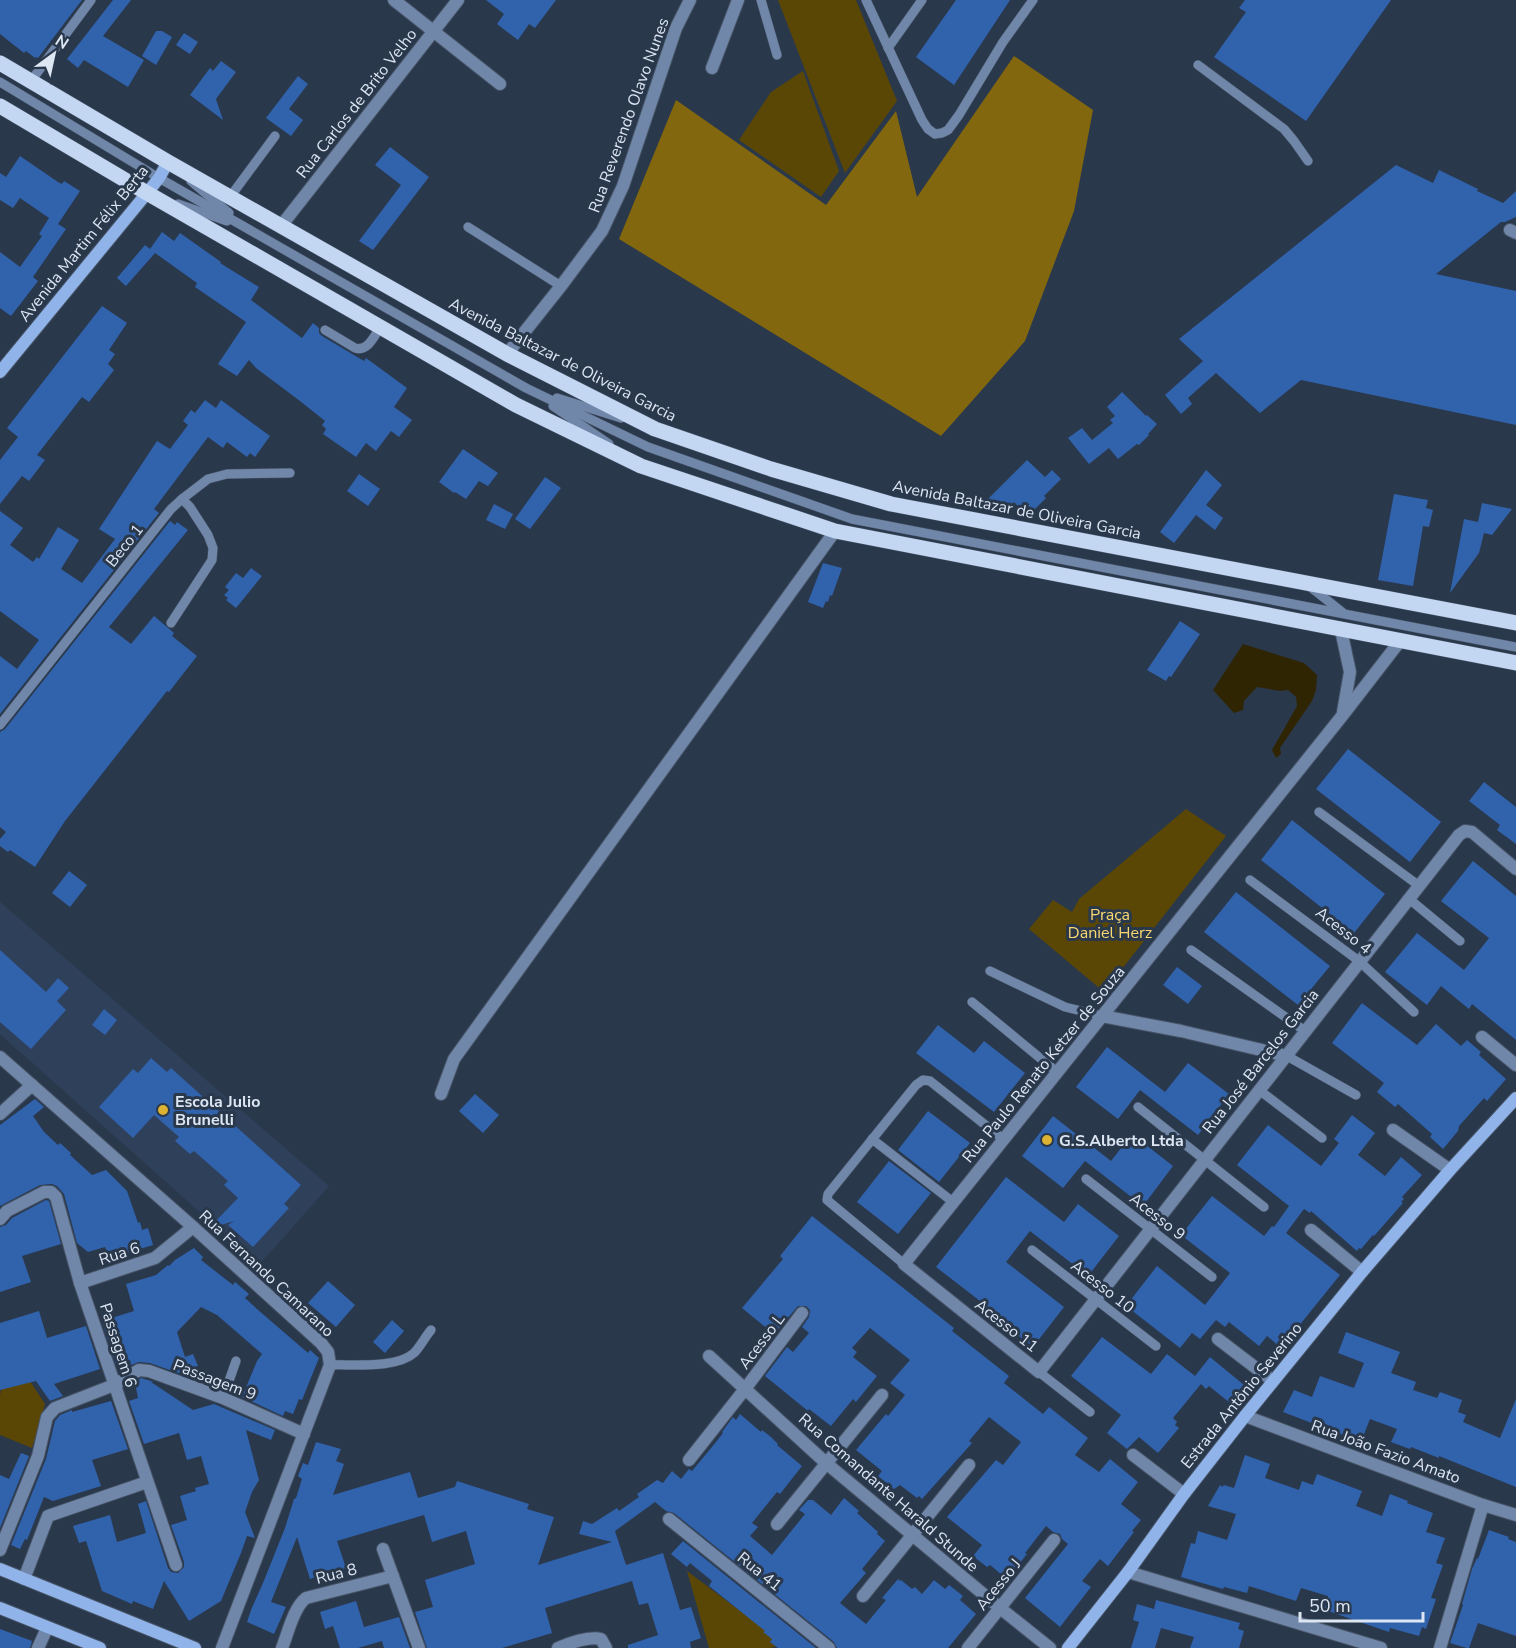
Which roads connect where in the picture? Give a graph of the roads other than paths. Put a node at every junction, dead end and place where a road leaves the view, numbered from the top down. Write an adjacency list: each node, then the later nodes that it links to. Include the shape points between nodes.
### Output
1 (91, 0): 17 (lane)
2 (394, 0): 10 (street)
3 (458, 0): 10 (street, Rua Carlos de Brito Velho)
4 (690, 0): 29 (street, Rua Reverendo Olavo Nunes, via 676,28 623,186 602,231)
5 (738, 0): 15 (street)
6 (761, 0): 12 (lane)
7 (866, 0): 11 (lane)
8 (922, 0): 11 (lane)
9 (1033, 0): 11 (lane, via 959,116 942,133 935,134 922,120)
10 (433, 31): 18 (street); 26 (street, Rua Carlos de Brito Velho)
11 (888, 48)
12 (777, 55)
13 (0, 63): 17 (main road, Avenida Baltazar de Oliveira Garcia)
14 (1198, 65): 21 (lane, via 1284,129)
15 (712, 68)
16 (0, 81): 23 (lane)
17 (31, 81): 22 (main road, Avenida Baltazar de Oliveira Garcia)
18 (500, 84)
19 (0, 106): 24 (main road)
20 (275, 136): 25 (lane)
21 (1308, 161)
22 (168, 162): 23 (main road, Avenida Martim Félix Berta); 25 (main road, Avenida Baltazar de Oliveira Garcia); 28 (lane)
23 (159, 178): 24 (main road, Avenida Martim Félix Berta); 28 (lane)
24 (147, 193): 28 (lane); 30 (main road); 33 (main road, Avenida Martim Félix Berta)
25 (230, 197): 26 (main road, Avenida Baltazar de Oliveira Garcia)
26 (281, 226): 32 (main road, Avenida Baltazar de Oliveira Garcia)
27 (468, 227): 29 (lane)
28 (249, 229): 34 (lane)
29 (561, 286): 32 (street, Rua Reverendo Olavo Nunes)
30 (381, 326): 31 (lane, via 360,350); 36 (main road, via 516,405)
31 (325, 330)
32 (507, 354): 35 (main road, Avenida Baltazar de Oliveira Garcia)
33 (0, 372)
34 (526, 388): 35 (lane); 36 (lane); 41 (lane, via 648,447 852,519)
35 (654, 429): 40 (main road, Avenida Baltazar de Oliveira Garcia, via 891,504)
36 (641, 466): 39 (main road)
37 (290, 473): 38 (lane, Beco 1, via 227,474 208,480)
38 (182, 499): 43 (lane, via 208,535 213,560); 50 (lane, Beco 1)
39 (835, 531): 42 (main road); 71 (street, via 454,1059)
40 (1303, 581): 41 (lane); 44 (main road, Avenida Baltazar de Oliveira Garcia)
41 (1344, 614): 42 (lane); 47 (lane)
42 (1300, 622): 45 (main road)
43 (171, 623)
44 (1516, 623)
45 (1341, 630): 46 (main road); 49 (street, Rua Paulo Renato Ketzer de Souza, via 1350,672)
46 (1400, 641): 48 (main road); 49 (street, Rua Paulo Renato Ketzer de Souza)
47 (1516, 646)
48 (1516, 663)
49 (1342, 716): 62 (street, Rua Paulo Renato Ketzer de Souza)
50 (0, 725)
51 (1319, 812): 54 (lane)
52 (1516, 869): 54 (street, Rua José Barcelos Garcia, via 1466,831 1459,834)
53 (1250, 880): 58 (lane, Acesso 4)
54 (1418, 885): 55 (street, Rua José Barcelos Garcia)
55 (1408, 898): 56 (lane); 58 (street, Rua José Barcelos Garcia)
56 (1460, 941)
57 (1191, 950): 63 (lane)
58 (1359, 961): 61 (lane, Acesso 4); 63 (street, Rua José Barcelos Garcia)
59 (990, 971): 62 (lane, via 1065,1007)
60 (972, 1002): 68 (lane)
61 (1414, 1012)
62 (1102, 1016): 65 (street); 68 (street, Rua Paulo Renato Ketzer de Souza)
63 (1305, 1031): 65 (street, Rua José Barcelos Garcia)
64 (1482, 1037): 67 (street)
65 (1287, 1056): 70 (street, Rua José Barcelos Garcia); 72 (lane)
66 (0, 1057): 69 (street, Rua Fernando Camarano)
67 (1516, 1065)
68 (1057, 1072): 79 (street, Rua Paulo Renato Ketzer de Souza)
69 (32, 1085): 75 (street); 86 (street, Rua Fernando Camarano)
70 (1259, 1090): 77 (lane); 80 (street, Rua José Barcelos Garcia)
71 (441, 1094)
72 (1356, 1095)
73 (1516, 1098): 81 (main road, Estrada Antônio Severino)
74 (1138, 1107): 80 (lane)
75 (0, 1114)
76 (1394, 1130): 81 (street)
77 (1322, 1138)
78 (872, 1139): 79 (lane, via 922,1080 930,1081); 83 (lane); 90 (lane, via 827,1200)
79 (1003, 1139): 83 (street, Rua Paulo Renato Ketzer de Souza)
80 (1205, 1160): 84 (lane); 87 (street, Rua José Barcelos Garcia)
81 (1450, 1170): 91 (main road, Estrada Antônio Severino)
82 (1086, 1179): 87 (lane, Acesso 9)
83 (953, 1202): 90 (street, Rua Paulo Renato Ketzer de Souza)
84 (1264, 1207)
85 (0, 1219): 93 (street, Passagem 6, via 7,1211 51,1192 56,1197)
86 (193, 1227): 93 (street, Rua 6, via 155,1258); 101 (street, Rua Fernando Camarano, via 321,1343 328,1352)
87 (1150, 1229): 92 (lane, Acesso 9); 94 (street, Rua José Barcelos Garcia)
88 (1311, 1230): 91 (street)
89 (1032, 1250): 94 (lane, Acesso 10)
90 (904, 1264): 102 (street, Acesso 11)
91 (1362, 1272): 103 (main road, Estrada Antônio Severino)
92 (1212, 1277)
93 (80, 1283): 104 (street, Passagem 6)
94 (1096, 1299): 98 (lane, Acesso 10); 102 (street, Rua José Barcelos Garcia)
95 (802, 1313): 105 (street, Acesso L)
96 (431, 1330): 101 (lane, via 413,1353 401,1360)
97 (1218, 1340): 103 (street)
98 (1156, 1346)
99 (709, 1356): 105 (street, Rua Comandante Harald Stunde)
100 (236, 1361): 107 (lane)
101 (330, 1365): 110 (street, Rua Fernando Camarano)
102 (1040, 1372): 108 (lane, Acesso 11)
103 (1273, 1381): 109 (main road, Estrada Antônio Severino)
104 (114, 1386): 107 (street, Passagem 9, via 144,1370); 115 (street, Passagem 6); 124 (street, Passagem 9, via 50,1412 38,1456)
105 (746, 1389): 112 (street, Acesso L); 113 (street, Rua Comandante Harald Stunde)
106 (882, 1395): 113 (street)
107 (223, 1398): 110 (street, Passagem 9)
108 (1090, 1412)
109 (1245, 1416): 116 (main road, Estrada Antônio Severino); 117 (street, Rua João Fazio Amato)
110 (304, 1434): 137 (street, Rua Fernando Camarano)
111 (1133, 1455): 116 (street)
112 (688, 1460)
113 (826, 1462): 120 (street); 121 (street, Rua Comandante Harald Stunde)
114 (969, 1465): 121 (street)
115 (147, 1482): 125 (street, Passagem 6); 129 (street, via 48,1516)
116 (1184, 1494): 127 (main road, Estrada Antônio Severino)
117 (1483, 1504): 118 (street, Rua João Fazio Amato); 147 (street)
118 (1516, 1515)
119 (669, 1519): 142 (street, Rua 41)
120 (777, 1524)
121 (912, 1534): 130 (street); 132 (street, Rua Comandante Harald Stunde)
122 (1054, 1540): 132 (street, Acesso J)
123 (383, 1549): 128 (street)
124 (0, 1550)
125 (176, 1565)
126 (0, 1569): 129 (main road)
127 (1128, 1572): 145 (main road, Estrada Antônio Severino); 146 (street)
128 (393, 1576): 138 (street, Rua 8, via 306,1598 297,1609); 139 (street)
129 (24, 1579): 136 (main road)
130 (863, 1596)
131 (0, 1608): 133 (main road)
132 (1000, 1608): 143 (street, Acesso J); 144 (street, Rua Comandante Harald Stunde)
133 (47, 1628): 134 (main road); 135 (street)
134 (92, 1647)
135 (38, 1648)
136 (195, 1648)
137 (222, 1648)
138 (282, 1648)
139 (419, 1648)
140 (558, 1648): 141 (street, via 597,1638)
141 (606, 1648)
142 (829, 1648)
143 (968, 1648)
144 (1050, 1648)
145 (1068, 1648)
146 (1381, 1648)
147 (1440, 1648)

